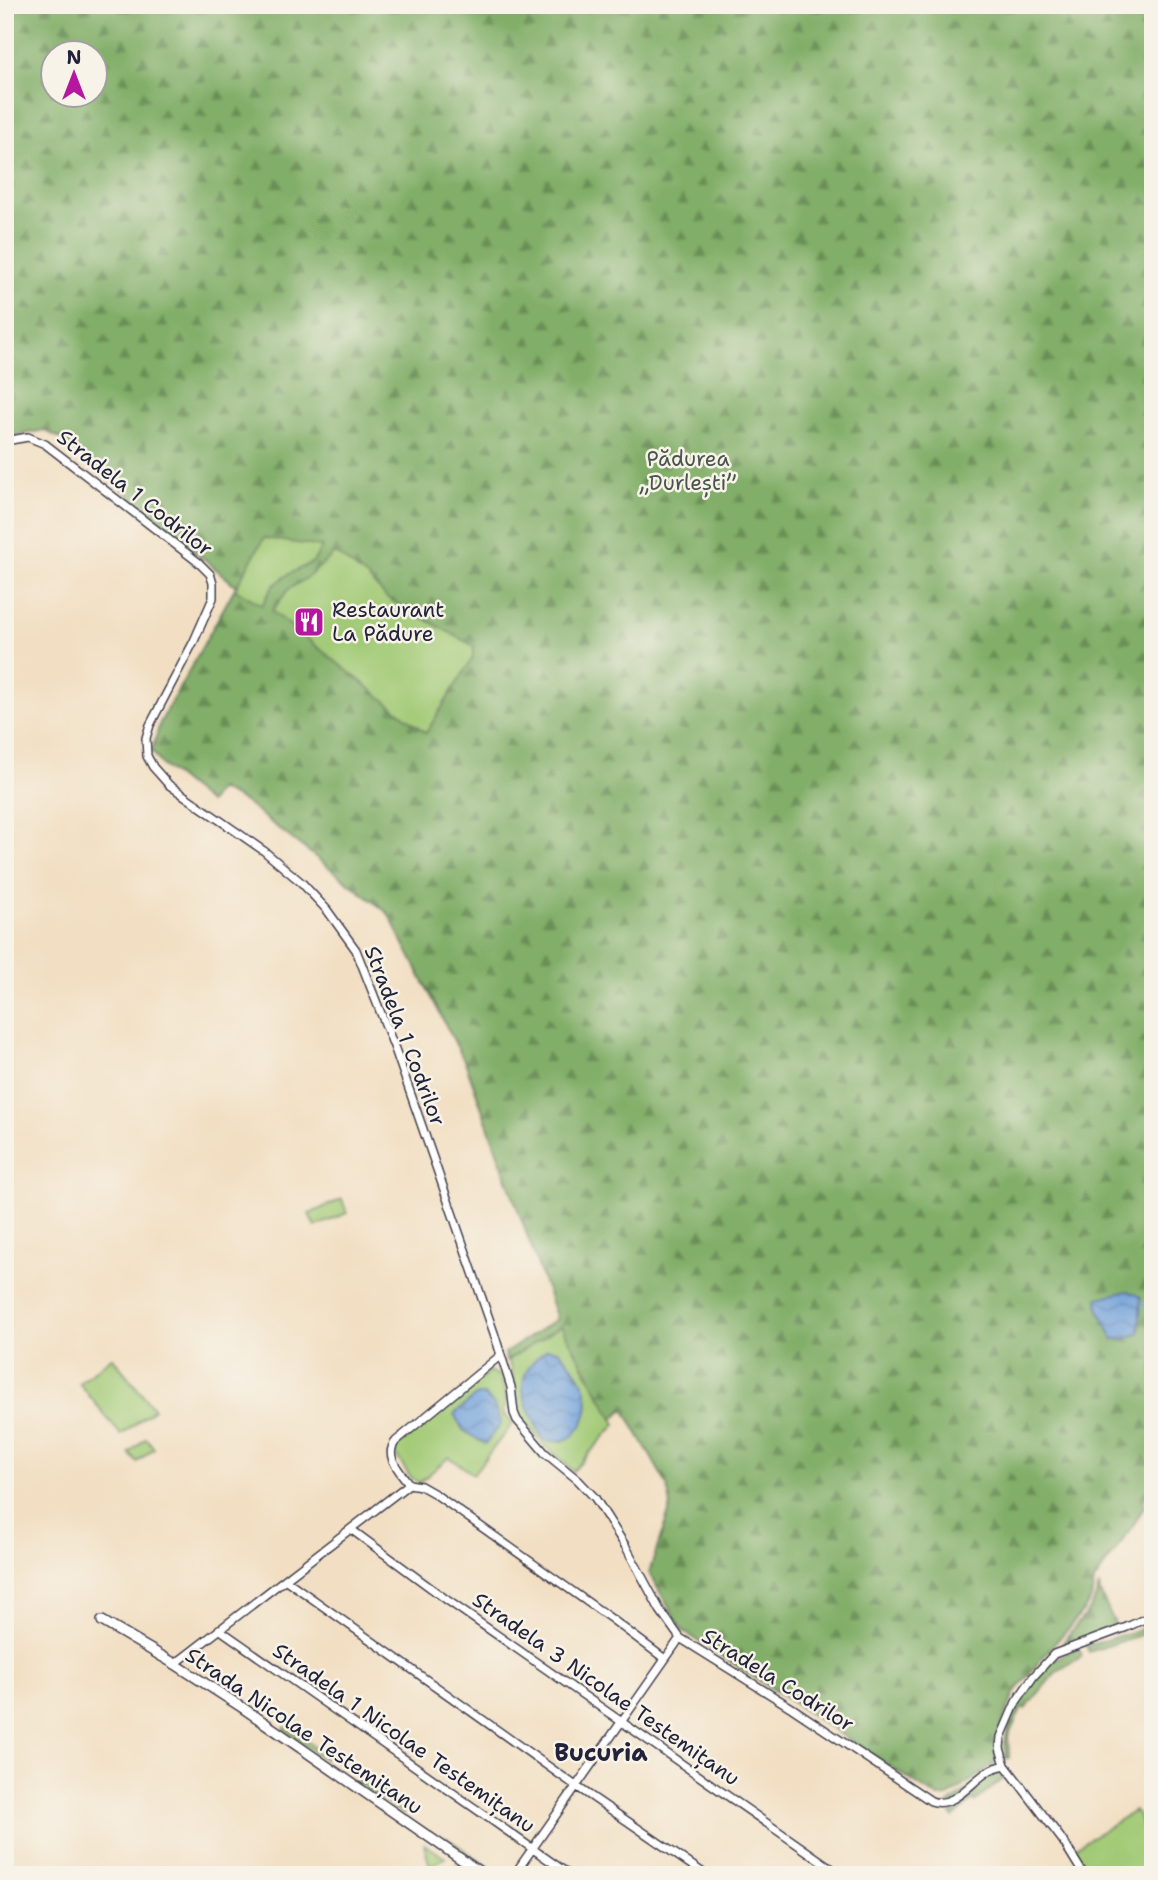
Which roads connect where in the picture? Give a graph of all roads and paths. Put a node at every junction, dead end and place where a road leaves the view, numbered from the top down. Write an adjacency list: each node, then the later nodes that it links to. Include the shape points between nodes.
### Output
1 (5, 441): 2 (street, Stradela 1 Codrilor, via 28,437 45,444 210,574 214,598 150,725 147,756 169,785 302,883 350,940 395,1049)
2 (501, 1354): 3 (street, via 392,1445 391,1457); 9 (street, Stradela Codrilor, via 517,1420 545,1453 596,1498)
3 (409, 1484): 4 (street); 10 (street, via 435,1494)
4 (352, 1530): 5 (street); 12 (street, Stradela 3 Nicolae Testemițanu)
5 (286, 1580): 8 (street); 14 (street)
6 (1153, 1615): 13 (street, via 1046,1661 1016,1702 1001,1737)
7 (102, 1621): 11 (street, Strada Nicolae Testemițanu)
8 (219, 1629): 11 (street); 15 (street, Stradela 1 Nicolae Testemițanu)
9 (680, 1638): 10 (street); 13 (street, Stradela Codrilor, via 931,1801 950,1801 991,1769)
10 (664, 1659): 12 (street)
11 (175, 1664): 16 (street, Strada Nicolae Testemițanu)
12 (621, 1721): 14 (street); 20 (street, Stradela 3 Nicolae Testemițanu)
13 (1005, 1766): 21 (street)
14 (576, 1786): 15 (street); 19 (street)
15 (532, 1849): 17 (street); 18 (street, Stradela 1 Nicolae Testemițanu)
16 (484, 1875)
17 (513, 1875)
18 (570, 1875)
19 (706, 1875)
20 (841, 1875)
21 (1084, 1875)

